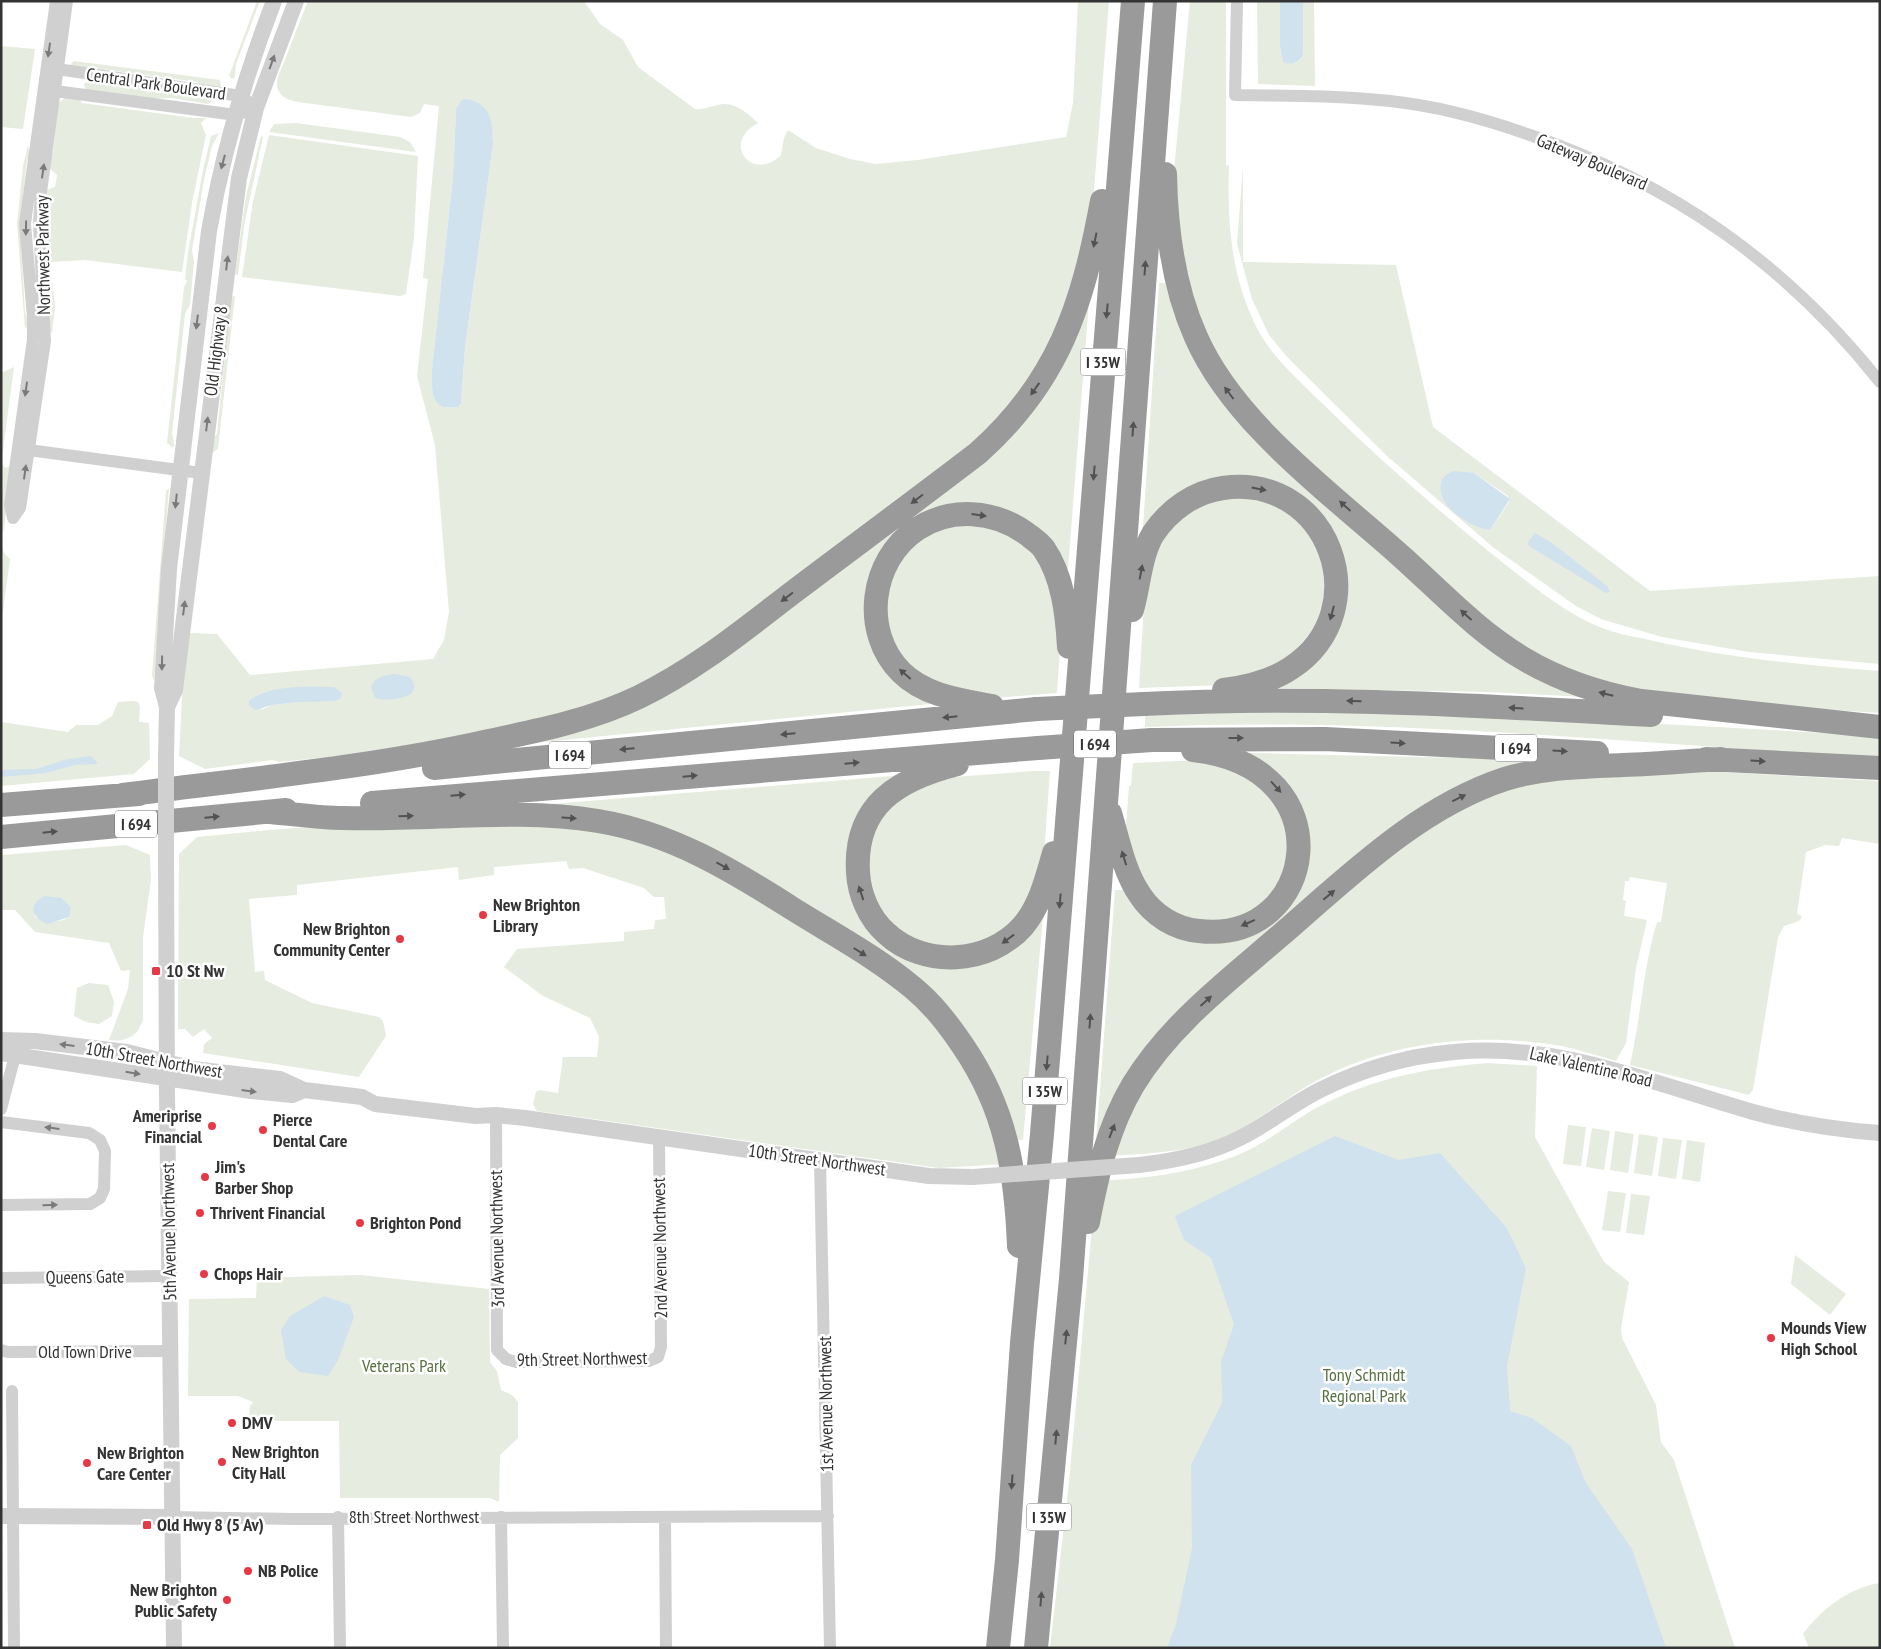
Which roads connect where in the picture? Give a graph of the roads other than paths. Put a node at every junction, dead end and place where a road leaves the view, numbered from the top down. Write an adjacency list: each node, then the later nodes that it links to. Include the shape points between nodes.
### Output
1 (56, 1): 10 (street, Northwest Parkway, one-way to 10)
2 (67, 1): 9 (street, Northwest Parkway)
3 (274, 1): 12 (street, Old Highway 8)
4 (296, 1): 13 (street, Old Highway 8, one-way to 4)
5 (1132, 1): 23 (highway, I 35W, one-way to 23); 31 (highway, one-way to 31, via 1106,184 1077,308 1058,354 1037,388 1009,424 978,453 714,652 669,681 623,704 549,728 427,755)
6 (1165, 1): 19 (highway, I 35W, one-way to 6)
7 (1172, 1): 24 (highway, one-way to 7, via 1641,701 1591,690 1564,680 1517,655 1480,628 1263,432 1224,387 1196,338 1173,266 1165,158)
8 (1237, 1): 15 (street, Gateway Boulevard, via 1235,95 1326,96 1429,107 1509,128 1626,173 1704,218 1768,265 1834,328)
9 (58, 69): 10 (street); 11 (street, Northwest Parkway); 12 (street, Central Park Boulevard)
10 (45, 78): 11 (street); 16 (street, Northwest Parkway, one-way to 16, via 25,224 33,339)
11 (54, 91): 14 (street, Central Park Boulevard); 16 (street, Northwest Parkway, one-way to 11, via 45,340 40,200)
12 (241, 96): 13 (street, Central Park Boulevard); 14 (street, Old Highway 8)
13 (256, 108): 14 (street, Central Park Boulevard); 18 (street, Old Highway 8, one-way to 13, via 239,178)
14 (236, 115): 17 (street, Old Highway 8, one-way to 17, via 219,177 209,231)
15 (1880, 382)
16 (23, 449): 17 (street)
17 (179, 469): 18 (street); 21 (street, Old Highway 8, one-way to 21, via 162,653 162,688)
18 (202, 473): 21 (street, Old Highway 8, one-way to 18, via 175,690)
19 (1116, 670): 20 (highway, one-way to 20, via 1148,547 1172,512 1202,493 1232,487 1266,490 1296,505 1319,528 1332,556 1336,589 1325,632 1303,659 1281,674 1254,684); 32 (highway, I 35W)
20 (1173, 703): 22 (highway, I 694, bridge); 24 (highway, I 694, one-way to 20, via 1400,703 1250,700)
21 (167, 707): 27 (street, Old Highway 8)
22 (1027, 710): 23 (highway, one-way to 23, via 946,697 923,687 902,672 881,641 875,611 882,574 898,546 927,524 949,515 983,515 1018,528 1043,547 1064,598); 31 (highway, I 694, one-way to 31)
23 (1074, 723): 29 (highway, I 35W)
24 (1880, 727)
25 (1152, 740): 26 (highway, I 694, bridge); 28 (highway, I 694, one-way to 28, via 1353,740); 32 (highway, one-way to 32, via 1230,757 1262,773 1279,789 1292,809 1299,846 1293,879 1282,897 1266,914 1231,929 1206,932 1171,922 1146,904 1133,884)
26 (1002, 751): 29 (highway, one-way to 26, via 1048,874 1039,900 1023,926 1000,944 967,957 943,958 909,948 884,932 863,899 856,860 864,824 885,796 910,780); 34 (highway, I 694, one-way to 26)
27 (166, 757): 38 (street, 5th Avenue Northwest, bridge)
28 (1721, 759): 30 (highway, I 694, one-way to 30); 51 (highway, one-way to 28, via 1108,1142 1126,1098 1154,1055 1182,1023 1231,978 1390,844 1457,798 1506,779 1563,768)
29 (1071, 766): 57 (highway, I 35W, one-way to 57)
30 (1880, 768)
31 (123, 795): 33 (highway, I 694)
32 (1106, 801): 51 (highway, I 35W, one-way to 32)
33 (1, 805)
34 (270, 812): 35 (highway, I 694, one-way to 34); 57 (highway, one-way to 57, via 343,818 558,817 630,828 692,850 742,877 912,987 943,1018 972,1059 996,1105 1008,1144 1015,1182 1019,1244)
35 (1, 837)
36 (1, 1040): 37 (street, 10th Street Northwest)
37 (12, 1050): 38 (street, 10th Street Northwest, one-way to 37, via 127,1052); 39 (street, 10th Street Northwest, one-way to 39); 41 (street)
38 (166, 1062): 39 (street, 5th Avenue Northwest); 40 (street, 10th Street Northwest, via 193,1069 280,1079)
39 (167, 1079): 40 (street, 10th Street Northwest, one-way to 40, via 285,1095); 49 (street, 5th Avenue Northwest)
40 (304, 1090): 42 (street, 10th Street Northwest, via 362,1097 381,1104 476,1116)
41 (1, 1109)
42 (496, 1115): 45 (street, 10th Street Northwest); 55 (street, 3rd Avenue Northwest, via 497,1350)
43 (1, 1122): 48 (street, one-way to 43, via 90,1204 100,1198 104,1189 105,1151 100,1140 89,1133)
44 (1880, 1134): 47 (street, Lake Valentine Road, via 1765,1115 1560,1056 1495,1050 1437,1054 1373,1068 1320,1090 1224,1145 1179,1159)
45 (659, 1138): 46 (street, 10th Street Northwest); 54 (street, 2nd Avenue Northwest, via 661,1347)
46 (820, 1160): 47 (street, 10th Street Northwest, bridge, via 929,1176); 59 (street, 1st Avenue Northwest)
47 (1139, 1165)
48 (1, 1205)
49 (169, 1276): 50 (street, Queens Gate); 53 (street, 5th Avenue Northwest)
50 (1, 1278)
51 (1072, 1279): 71 (highway, I 35W, one-way to 51)
52 (1, 1350): 53 (street, Old Town Drive)
53 (170, 1351): 60 (street, 5th Avenue Northwest)
54 (658, 1357): 55 (street, 9th Street Northwest, via 649,1361 516,1362)
55 (506, 1359)
56 (12, 1391): 58 (street)
57 (1016, 1416): 70 (highway, I 35W, one-way to 70)
58 (7, 1516): 60 (street, 8th Street Northwest); 64 (street)
59 (828, 1516): 63 (street, 8th Street Northwest); 69 (street, 1st Avenue Northwest)
60 (172, 1517): 61 (street, 8th Street Northwest); 65 (street, 5th Avenue Northwest)
61 (338, 1517): 62 (street, 8th Street Northwest); 66 (street)
62 (501, 1517): 63 (street, 8th Street Northwest); 67 (street)
63 (665, 1517): 68 (street)
64 (14, 1648)
65 (174, 1648)
66 (340, 1648)
67 (503, 1648)
68 (666, 1648)
69 (830, 1648)
70 (998, 1648)
71 (1036, 1648)

